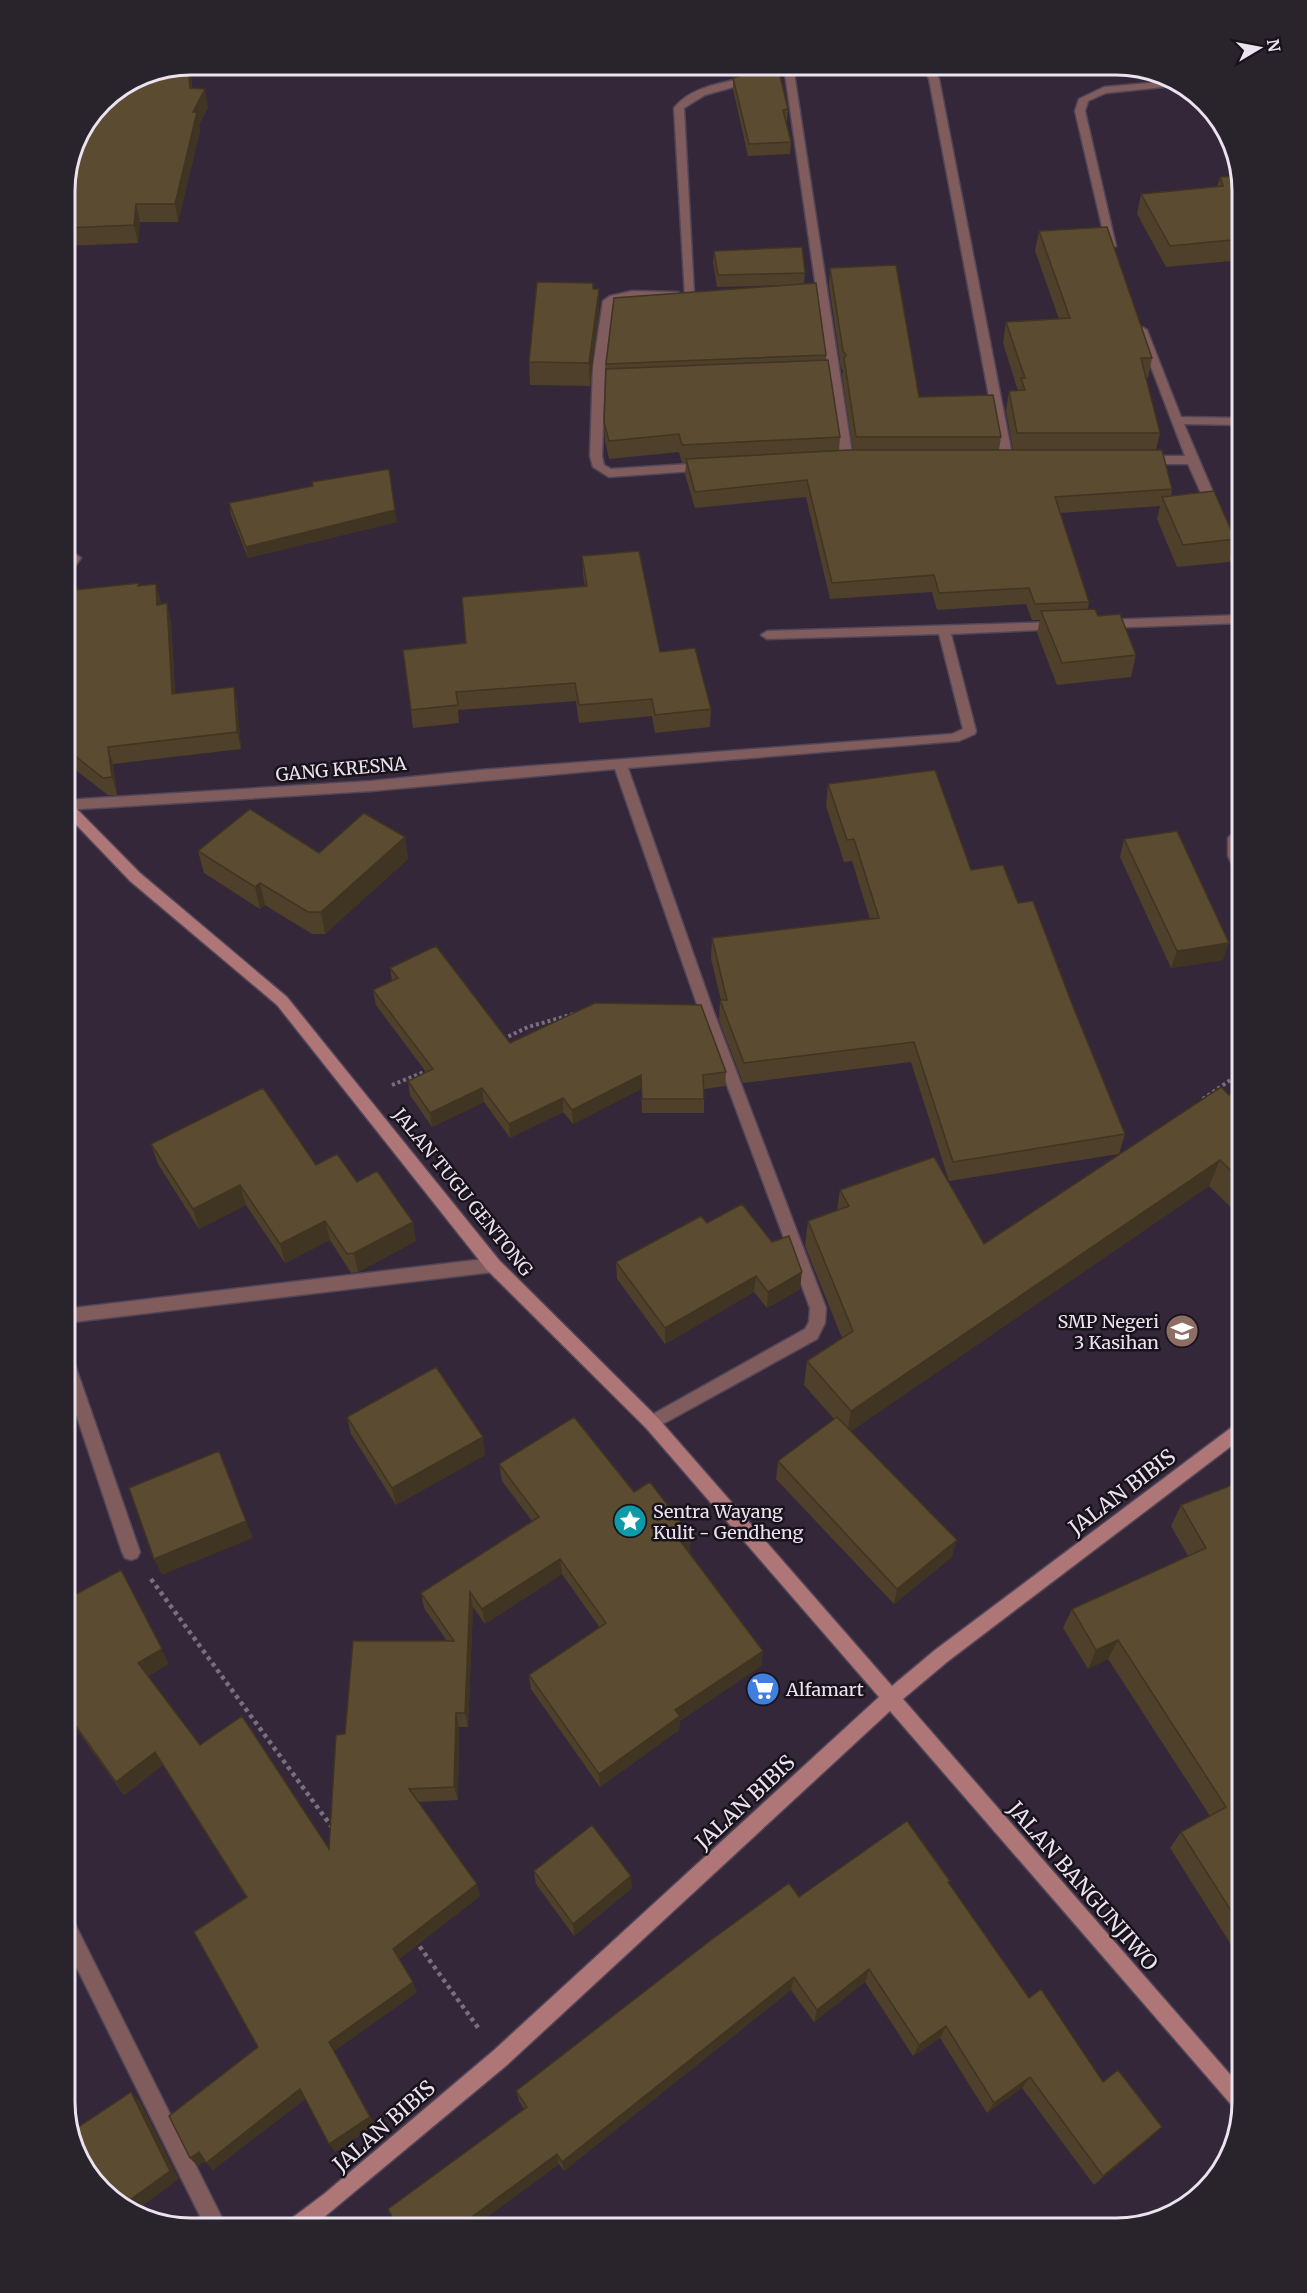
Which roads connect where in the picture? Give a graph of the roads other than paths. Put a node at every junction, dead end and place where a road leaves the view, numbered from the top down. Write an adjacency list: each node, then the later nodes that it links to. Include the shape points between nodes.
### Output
1 (767, 75): 13 (street, via 695,94 679,108 692,294 613,297 608,301 598,366 605,381 596,456 599,467 609,473)
2 (790, 75): 12 (street, via 816,289)
3 (932, 75): 9 (street)
4 (1163, 85): 5 (street, via 1104,90 1084,99 1080,111)
5 (1113, 257)
6 (1139, 322): 7 (street)
7 (1177, 420): 8 (street); 11 (street)
8 (1232, 421)
9 (1007, 460)
10 (1134, 460): 11 (street)
11 (1192, 460): 14 (street)
12 (847, 461)
13 (716, 466)
14 (1232, 550)
15 (1232, 618): 16 (street)
16 (944, 630): 17 (street); 18 (street, GANG KRESNA, via 970,731 963,736)
17 (767, 635)
18 (620, 765): 19 (street, GANG KRESNA, via 371,786); 24 (street, via 706,1010 818,1308 811,1334)
19 (75, 804)
20 (75, 815): 21 (main road, JALAN TUGU GENTONG, via 135,877 282,1001)
21 (493, 1265): 22 (street); 24 (main road, JALAN TUGU GENTONG)
22 (75, 1315)
23 (75, 1388): 26 (street)
24 (652, 1423): 27 (main road, JALAN TUGU GENTONG)
25 (1232, 1437): 27 (main road, JALAN BIBIS, via 950,1649)
26 (131, 1552)
27 (890, 1699): 29 (main road, JALAN BANGUNJIWO); 31 (main road, JALAN BIBIS, via 500,2058)
28 (75, 1947): 30 (street)
29 (1232, 2091)
30 (212, 2218)
31 (308, 2218)

